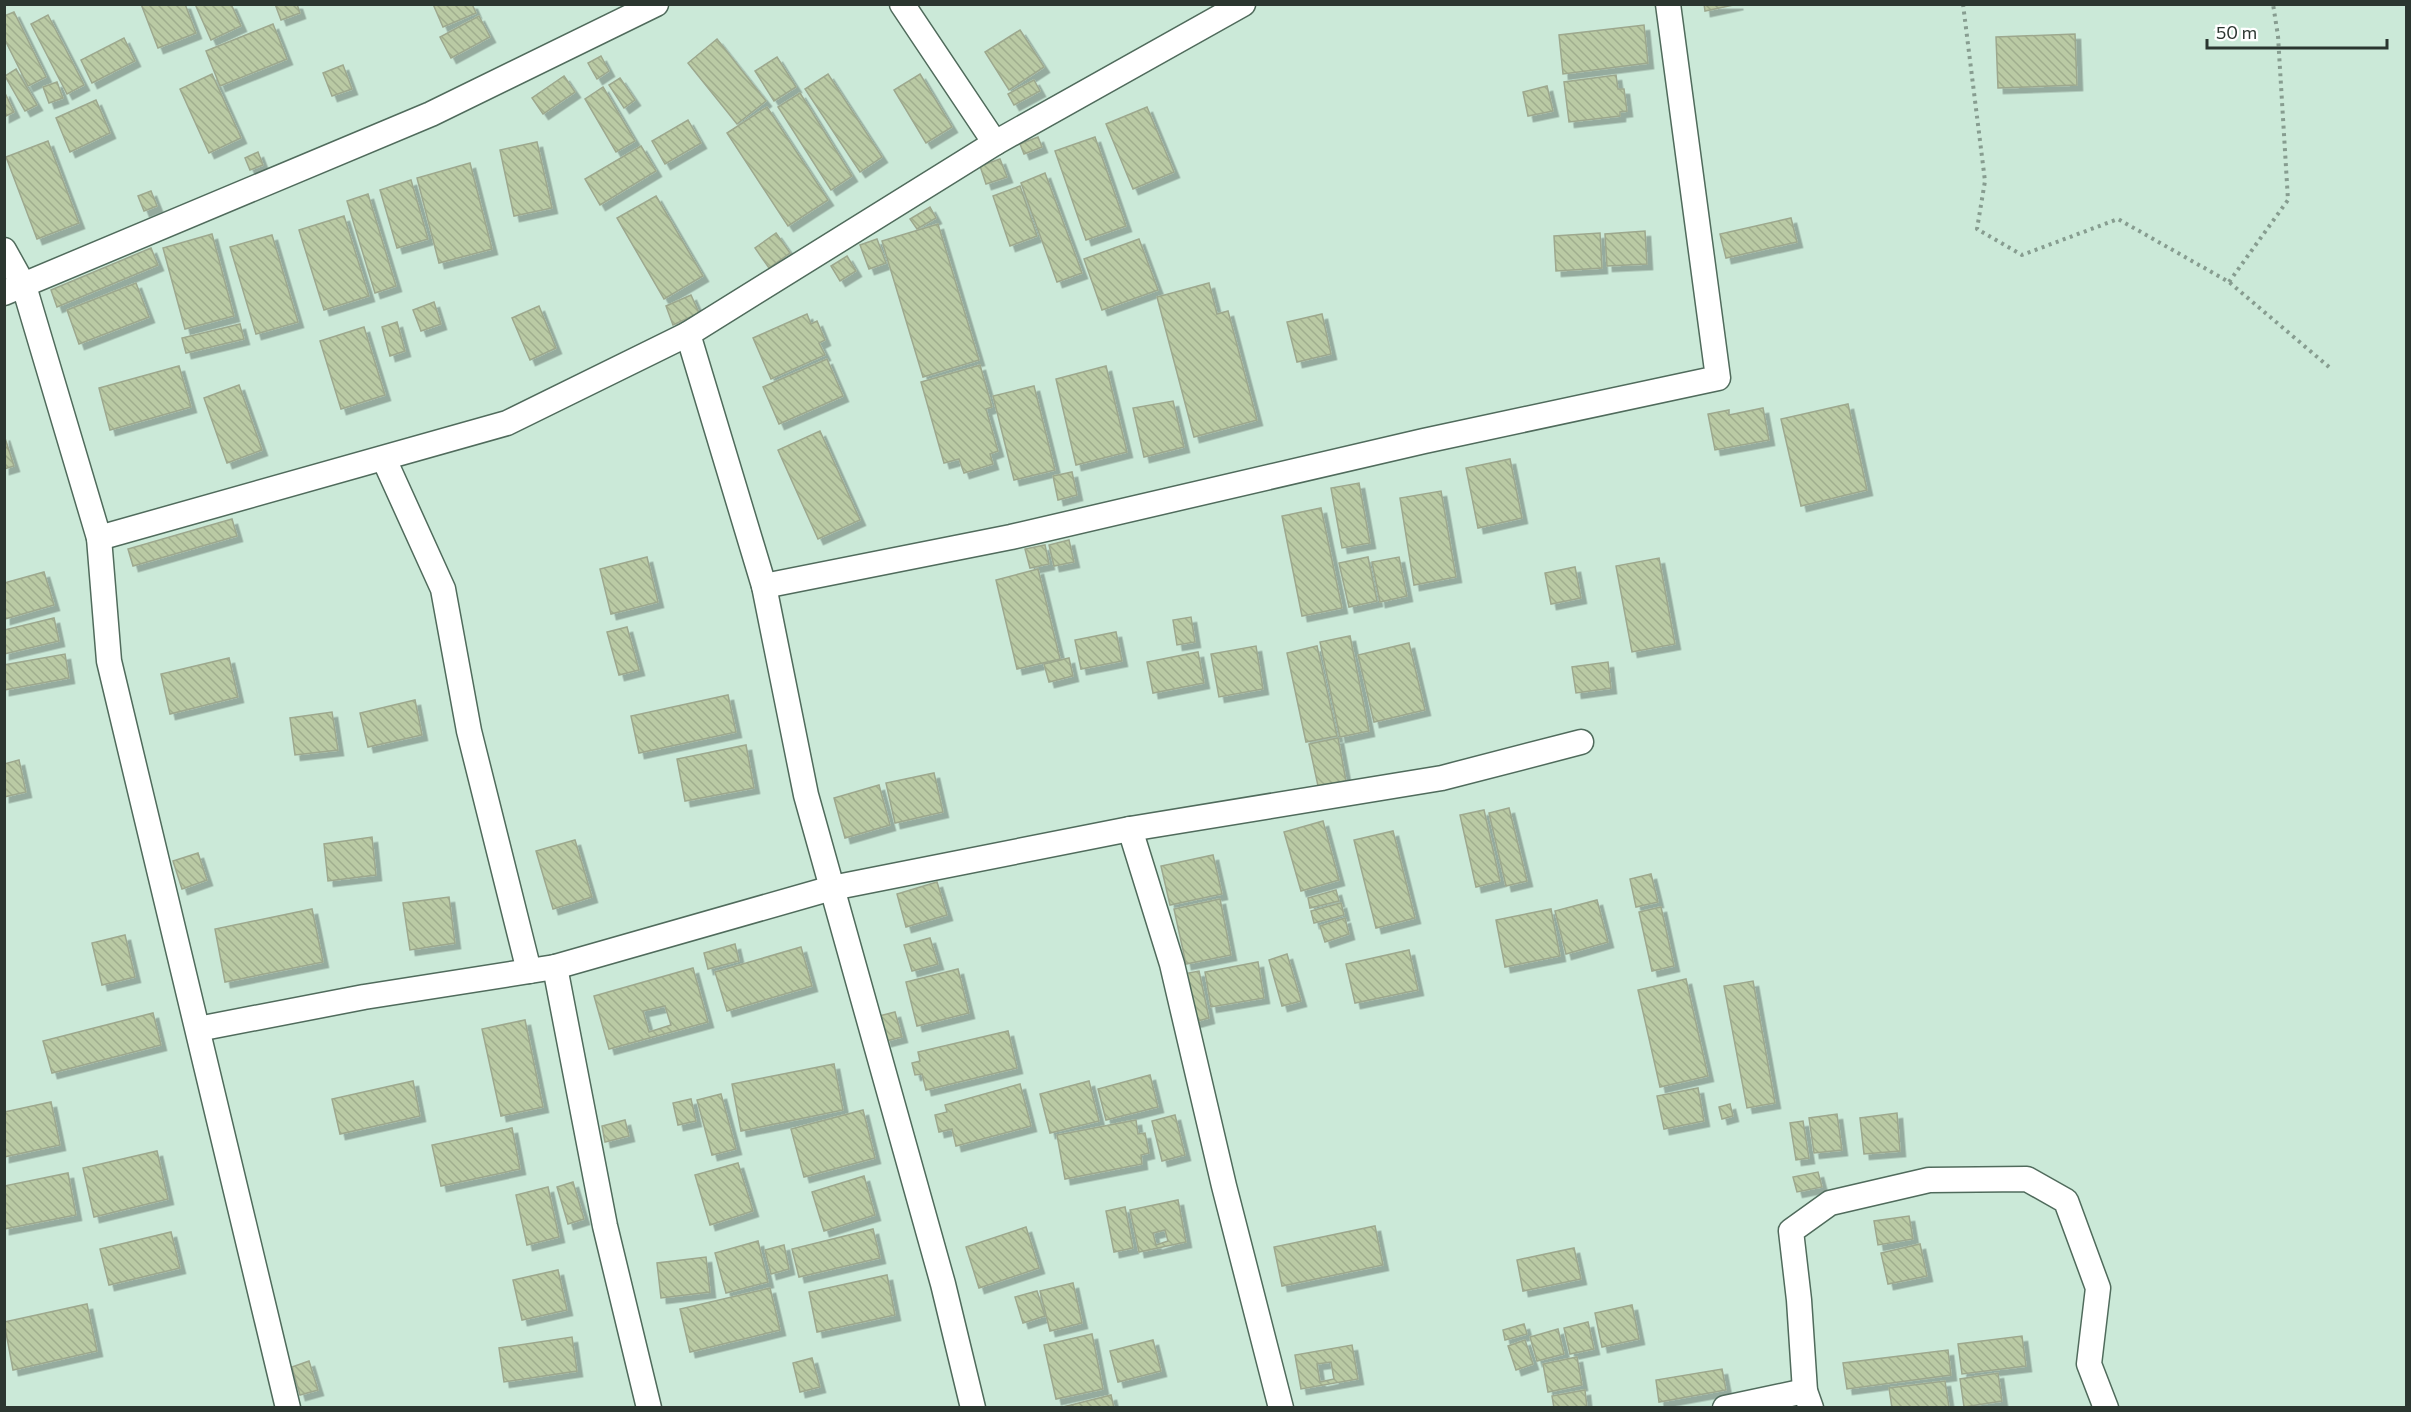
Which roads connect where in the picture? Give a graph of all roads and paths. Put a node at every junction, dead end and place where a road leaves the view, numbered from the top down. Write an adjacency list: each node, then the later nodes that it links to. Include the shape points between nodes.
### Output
1 (656, 4): 10 (street, via 431,114)
2 (902, 4): 7 (street)
3 (1243, 4): 7 (street)
4 (1668, 4): 15 (street, via 1718,378 1424,441 1011,537)
5 (1963, 4): 9 (path, via 1986,181 1977,229 2022,255 2118,219)
6 (2273, 4): 9 (path, via 2288,200)
7 (995, 143): 11 (street)
8 (4, 250): 10 (street)
9 (2229, 282): 12 (path)
10 (14, 289): 14 (street)
11 (688, 334): 13 (street, via 507,423); 15 (street)
12 (2329, 367)
13 (384, 459): 14 (street); 20 (street, via 443,589 469,731)
14 (99, 538): 21 (street, via 109,662)
15 (764, 585): 18 (street, via 806,795)
16 (1581, 741): 17 (street, via 1442,778)
17 (1130, 829): 18 (street); 26 (street, via 1172,964)
18 (832, 888): 19 (street); 25 (street, via 940,1273)
19 (555, 967): 20 (street); 24 (street, via 605,1226)
20 (529, 971): 21 (street)
21 (198, 1029): 23 (street)
22 (1808, 1399): 27 (street); 28 (street, via 1791,1231 1830,1203 1929,1180 2027,1179 2066,1201 2098,1288 2089,1364)
23 (288, 1407)
24 (649, 1407)
25 (973, 1407)
26 (1281, 1407)
27 (1725, 1407)
28 (2106, 1407)

